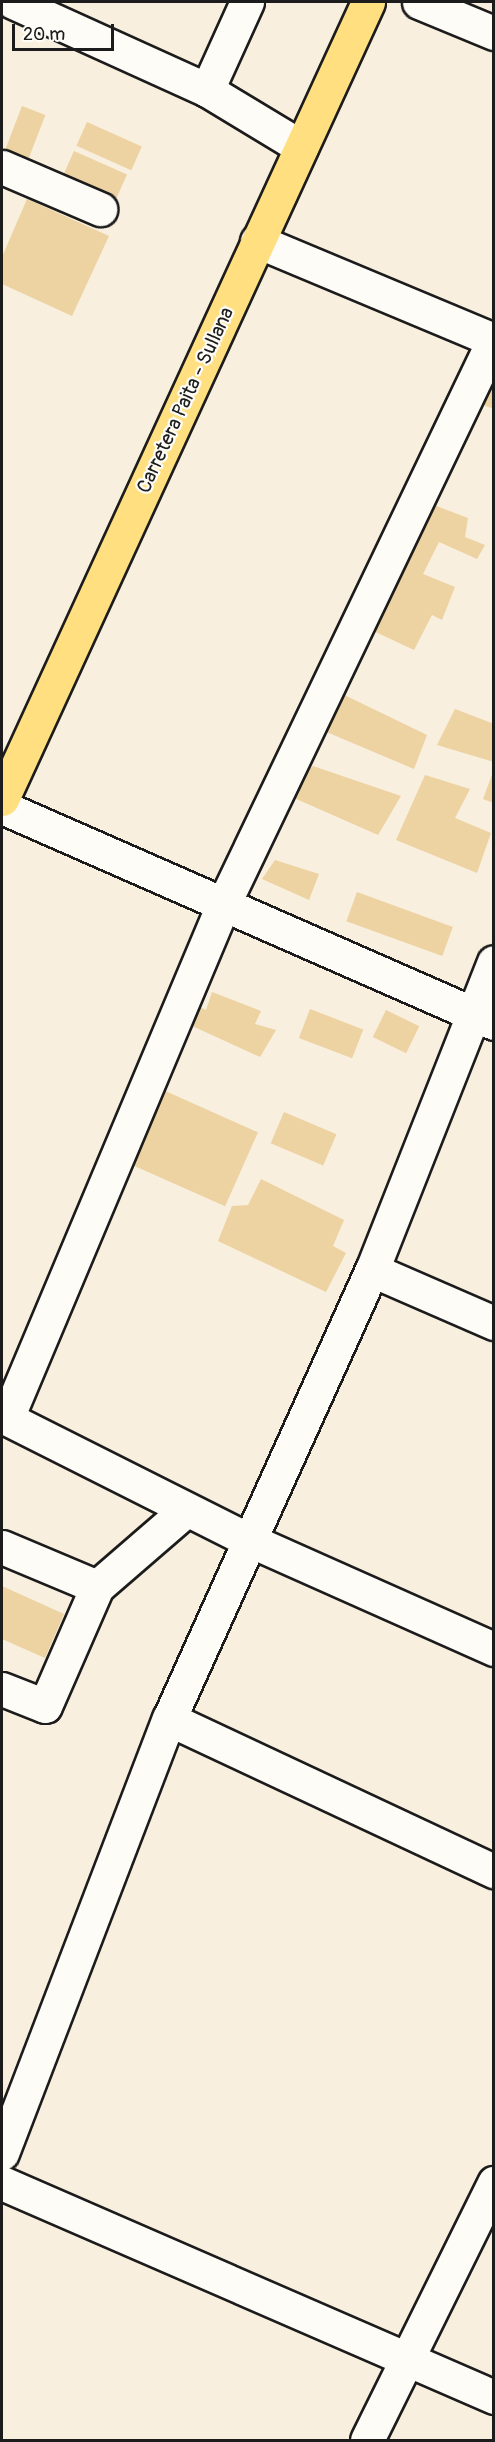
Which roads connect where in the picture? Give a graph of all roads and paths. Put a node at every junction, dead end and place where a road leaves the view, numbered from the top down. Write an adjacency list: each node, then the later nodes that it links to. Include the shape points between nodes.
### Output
1 (13, 2): 6 (street)
2 (248, 2): 6 (street)
3 (368, 2): 7 (main road, Carretera Paita - Sullana)
4 (419, 2): 5 (street)
5 (491, 26)
6 (207, 90): 7 (street)
7 (301, 147): 10 (main road, Carretera Paita - Sullana)
8 (2, 167): 9 (street)
9 (100, 209)
10 (258, 241): 11 (street); 12 (main road, Carretera Paita - Sullana)
11 (493, 340): 14 (street)
12 (2, 799)
13 (2, 807): 14 (street)
14 (223, 905): 16 (street); 19 (street)
15 (494, 962): 16 (street)
16 (482, 1019): 17 (street)
17 (372, 1270): 18 (street); 21 (street)
18 (494, 1323)
19 (4, 1417): 20 (street)
20 (186, 1510): 21 (street); 23 (street)
21 (249, 1540): 24 (street); 26 (street)
22 (2, 1547): 23 (street)
23 (97, 1587): 25 (street, via 45,1707)
24 (494, 1649)
25 (2, 1689)
26 (169, 1719): 27 (street); 28 (street)
27 (494, 1871)
28 (2, 2153)
29 (2, 2183): 31 (street)
30 (494, 2183): 31 (street)
31 (411, 2358): 32 (street); 33 (street)
32 (494, 2397)
33 (367, 2440)

